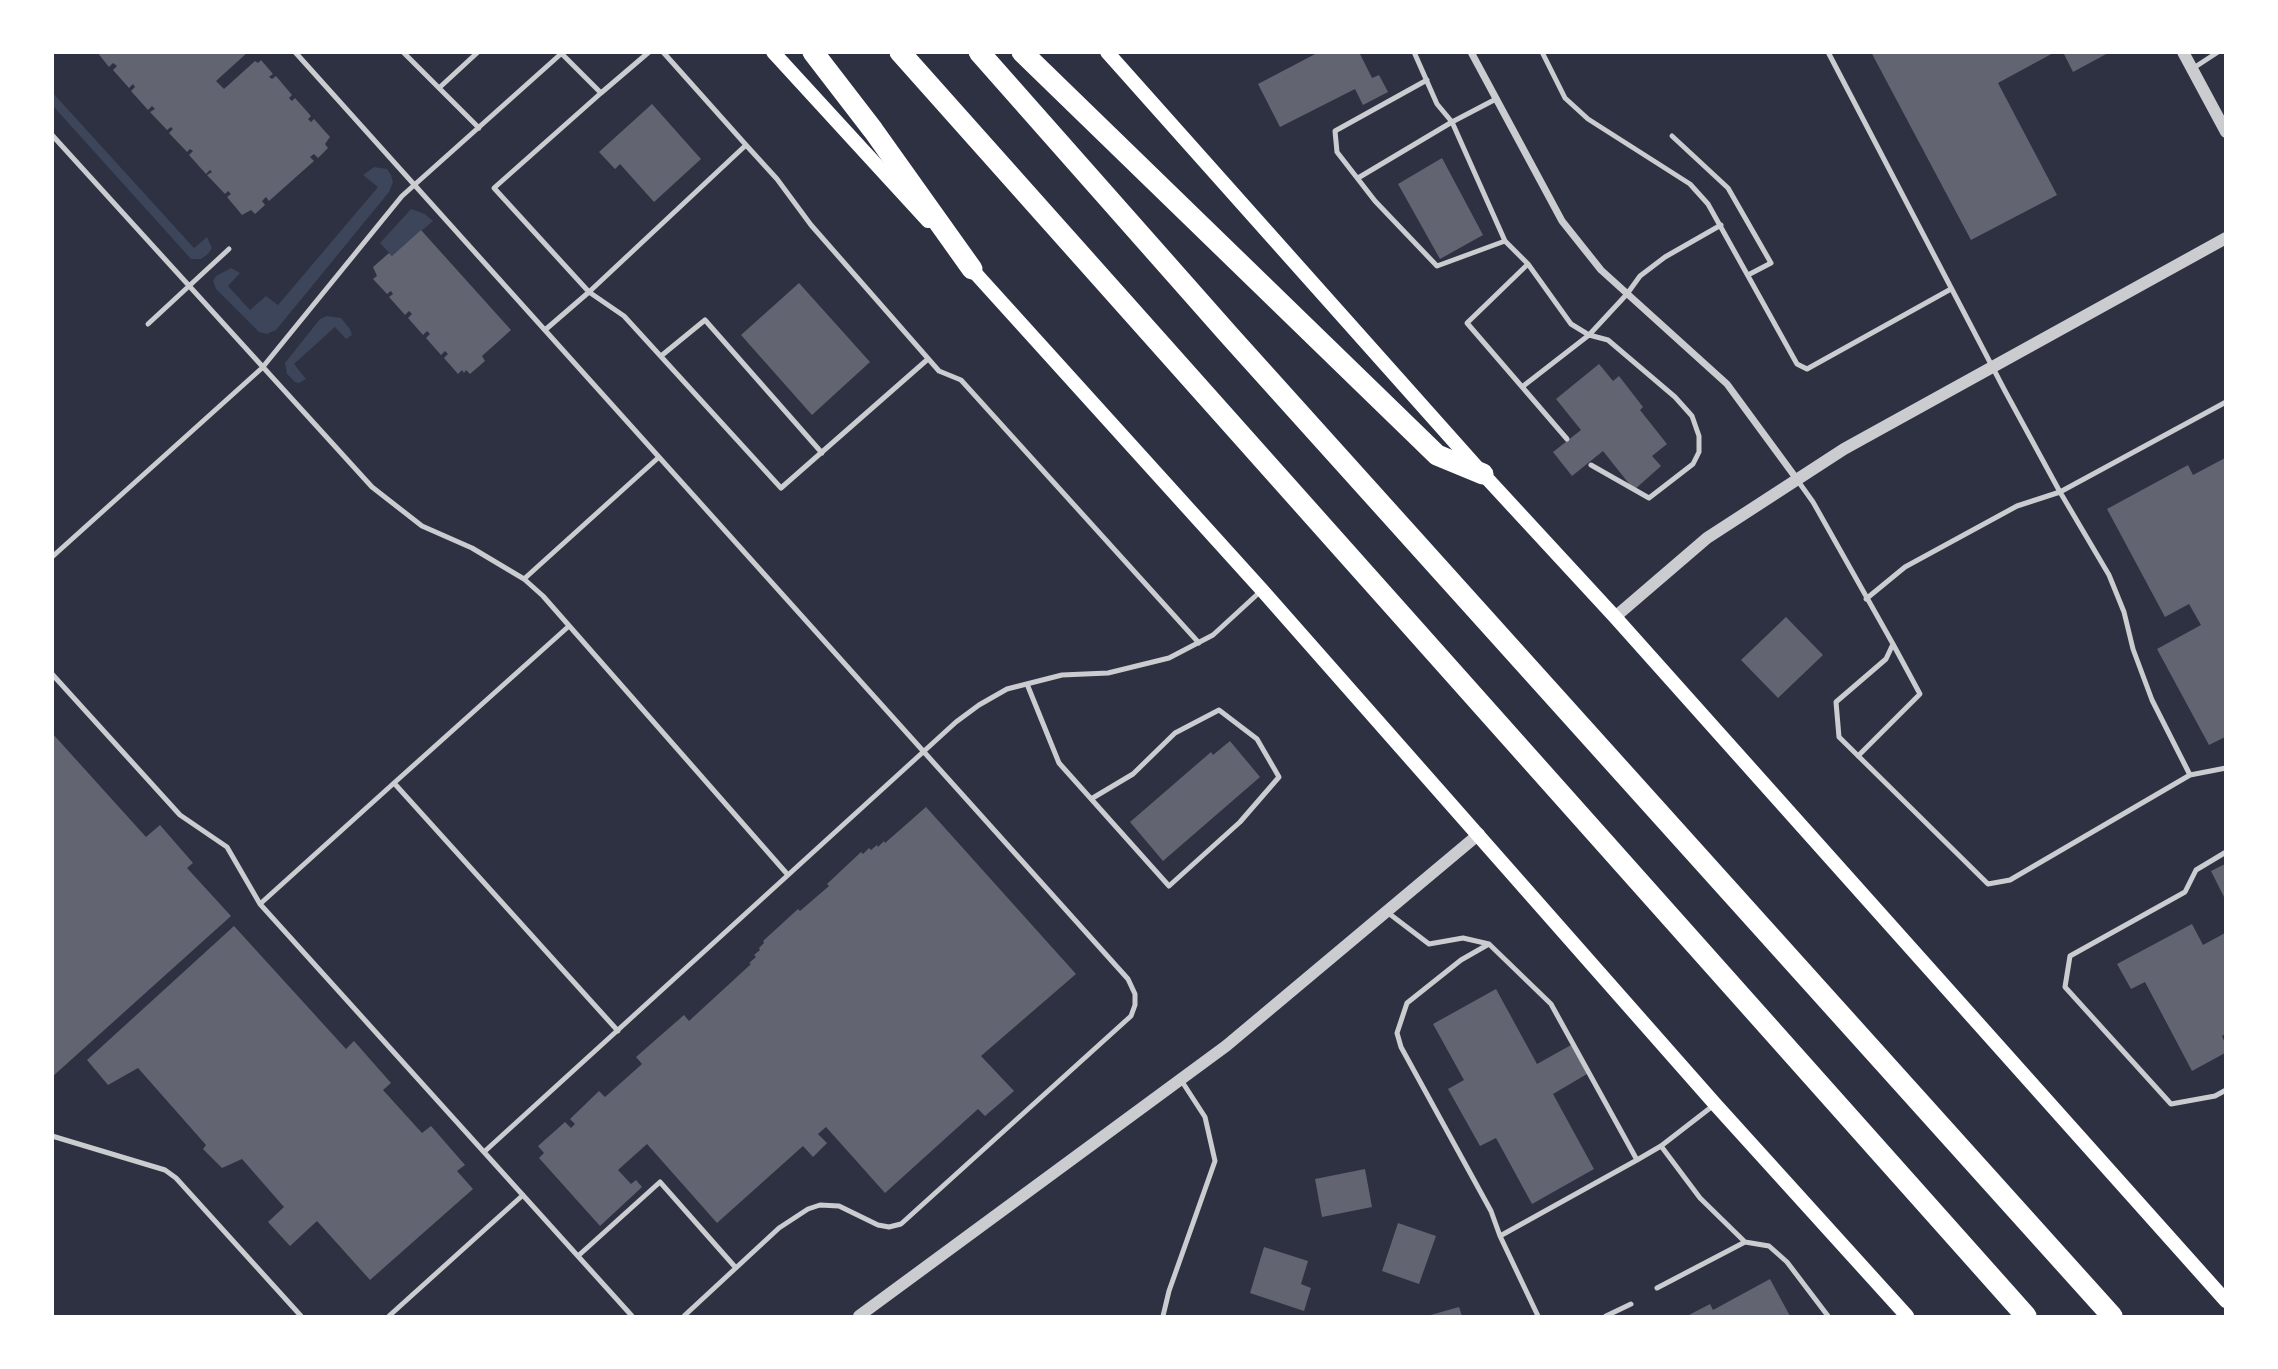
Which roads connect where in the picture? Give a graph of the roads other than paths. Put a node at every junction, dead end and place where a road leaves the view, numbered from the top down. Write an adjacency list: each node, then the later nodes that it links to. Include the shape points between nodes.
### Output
1 (295, 52): 31 (lane)
2 (403, 52): 21 (lane)
3 (478, 52): 21 (lane)
4 (649, 52): 22 (lane)
5 (663, 52): 29 (lane)
6 (773, 52): 37 (main road)
7 (813, 52): 37 (highway)
8 (900, 52): 107 (highway)
9 (979, 52): 108 (highway)
10 (1022, 52): 56 (highway, via 1437,455)
11 (1107, 52): 56 (main road)
12 (1414, 52): 20 (lane)
13 (1471, 52): 23 (street)
14 (1542, 52): 32 (lane, via 1565,98 1588,119 1690,184)
15 (1828, 52): 40 (lane)
16 (2183, 52): 19 (street)
17 (2218, 52): 19 (lane)
18 (563, 53): 22 (lane); 25 (lane)
19 (2192, 69): 26 (street)
20 (1427, 80): 24 (lane, via 1437,104); 30 (lane, via 1335,131 1337,152)
21 (439, 89): 25 (lane)
22 (601, 93): 41 (lane, via 494,188)
23 (1496, 99): 24 (lane); 42 (street, via 1562,221)
24 (1452, 122): 30 (lane); 34 (lane)
25 (479, 128): 31 (lane)
26 (2225, 132)
27 (52, 135): 39 (lane)
28 (1672, 136): 38 (lane, via 1728,188 1770,263)
29 (746, 145): 41 (lane); 47 (lane)
30 (1358, 178): 34 (lane, via 1437,266)
31 (415, 185): 44 (lane); 49 (lane)
32 (1721, 225): 38 (lane); 42 (lane, via 1656,263)
33 (2225, 238): 48 (street)
34 (1505, 241): 36 (lane)
35 (229, 249): 39 (lane)
36 (1528, 264): 45 (lane, via 1571,324); 50 (lane, via 1467,323)
37 (972, 269): 61 (main road)
38 (1748, 275): 40 (lane, via 1792,357 1807,369)
39 (188, 286): 43 (lane); 49 (lane)
40 (1951, 289): 48 (lane)
41 (589, 292): 44 (lane); 46 (lane, via 624,316)
42 (1627, 294): 45 (lane); 57 (street, via 1727,384)
43 (148, 324)
44 (545, 330): 54 (lane)
45 (1589, 335): 50 (lane); 55 (lane, via 1608,340 1675,397 1692,415 1699,436 1693,464 1649,498)
46 (661, 356): 53 (lane, via 781,488); 53 (lane, via 705,320)
47 (928, 359): 53 (lane); 65 (lane, via 939,371 961,380)
48 (1991, 366): 57 (street); 58 (lane)
49 (262, 368): 59 (lane); 60 (lane, via 388,501 422,526 472,548)
50 (1522, 387): 52 (lane)
51 (2225, 402): 58 (lane)
52 (1567, 439)
53 (822, 453)
54 (659, 457): 60 (lane); 69 (lane)
55 (1591, 465)
56 (1483, 474): 63 (main road)
57 (1796, 478): 62 (lane); 63 (street, via 1707,538)
58 (2060, 492): 62 (lane, via 2017,506 1905,567); 72 (lane, via 2109,575 2152,700)
59 (52, 557)
60 (524, 579): 64 (lane)
61 (1262, 590): 65 (lane); 75 (main road)
62 (1866, 599): 66 (lane)
63 (1615, 617): 95 (main road)
64 (569, 626): 73 (lane); 77 (lane)
65 (1199, 643): 68 (lane, via 1140,667 1062,675)
66 (1893, 644): 70 (lane, via 1886,659 1836,702 1839,737); 70 (lane, via 1920,694)
67 (52, 674): 78 (lane, via 180,815 227,846)
68 (1027, 684): 69 (lane, via 979,705); 74 (lane, via 1059,763)
69 (924, 752): 77 (lane); 93 (lane, via 1128,979 1135,994 1131,1016 901,1224 878,1225 839,1206 820,1205 793,1217)
70 (1858, 757): 72 (lane, via 1988,884 2010,880)
71 (2225, 768): 72 (lane)
72 (2190, 775)
73 (394, 783): 78 (lane); 81 (lane)
74 (1091, 799): 74 (lane, via 1169,886 1240,822 1279,777 1257,738 1219,710 1175,733 1133,774)
75 (1479, 834): 79 (street); 84 (main road)
76 (2225, 852): 83 (lane, via 2196,870 2185,892 2070,956 2065,987 2171,1104)
77 (788, 875): 81 (lane)
78 (260, 904): 87 (lane)
79 (1387, 912): 80 (lane, via 1429,944 1463,939); 82 (street)
80 (1489, 944): 88 (lane, via 1550,1004); 90 (lane, via 1407,1003 1396,1033)
81 (618, 1031): 87 (lane)
82 (1181, 1080): 101 (street); 102 (lane, via 1205,1117 1215,1161)
83 (2225, 1090)
84 (1715, 1104): 86 (lane); 106 (main road)
85 (52, 1136): 97 (lane, via 165,1170)
86 (1661, 1146): 88 (lane); 91 (lane, via 1700,1198)
87 (484, 1152): 89 (lane)
88 (1637, 1160): 90 (lane)
89 (523, 1195): 92 (lane); 98 (lane)
90 (1500, 1236): 103 (lane)
91 (1745, 1242): 94 (lane); 105 (lane, via 1769,1246 1787,1262)
92 (578, 1256): 93 (lane, via 660,1182); 99 (lane)
93 (736, 1268): 100 (lane)
94 (1657, 1289)
95 (2225, 1301)
96 (1631, 1304): 104 (lane)
97 (301, 1317)
98 (389, 1317)
99 (632, 1317)
100 (684, 1317)
101 (859, 1317)
102 (1163, 1317)
103 (1538, 1317)
104 (1606, 1317)
105 (1828, 1317)
106 (1907, 1317)
107 (2026, 1317)
108 (2112, 1317)

